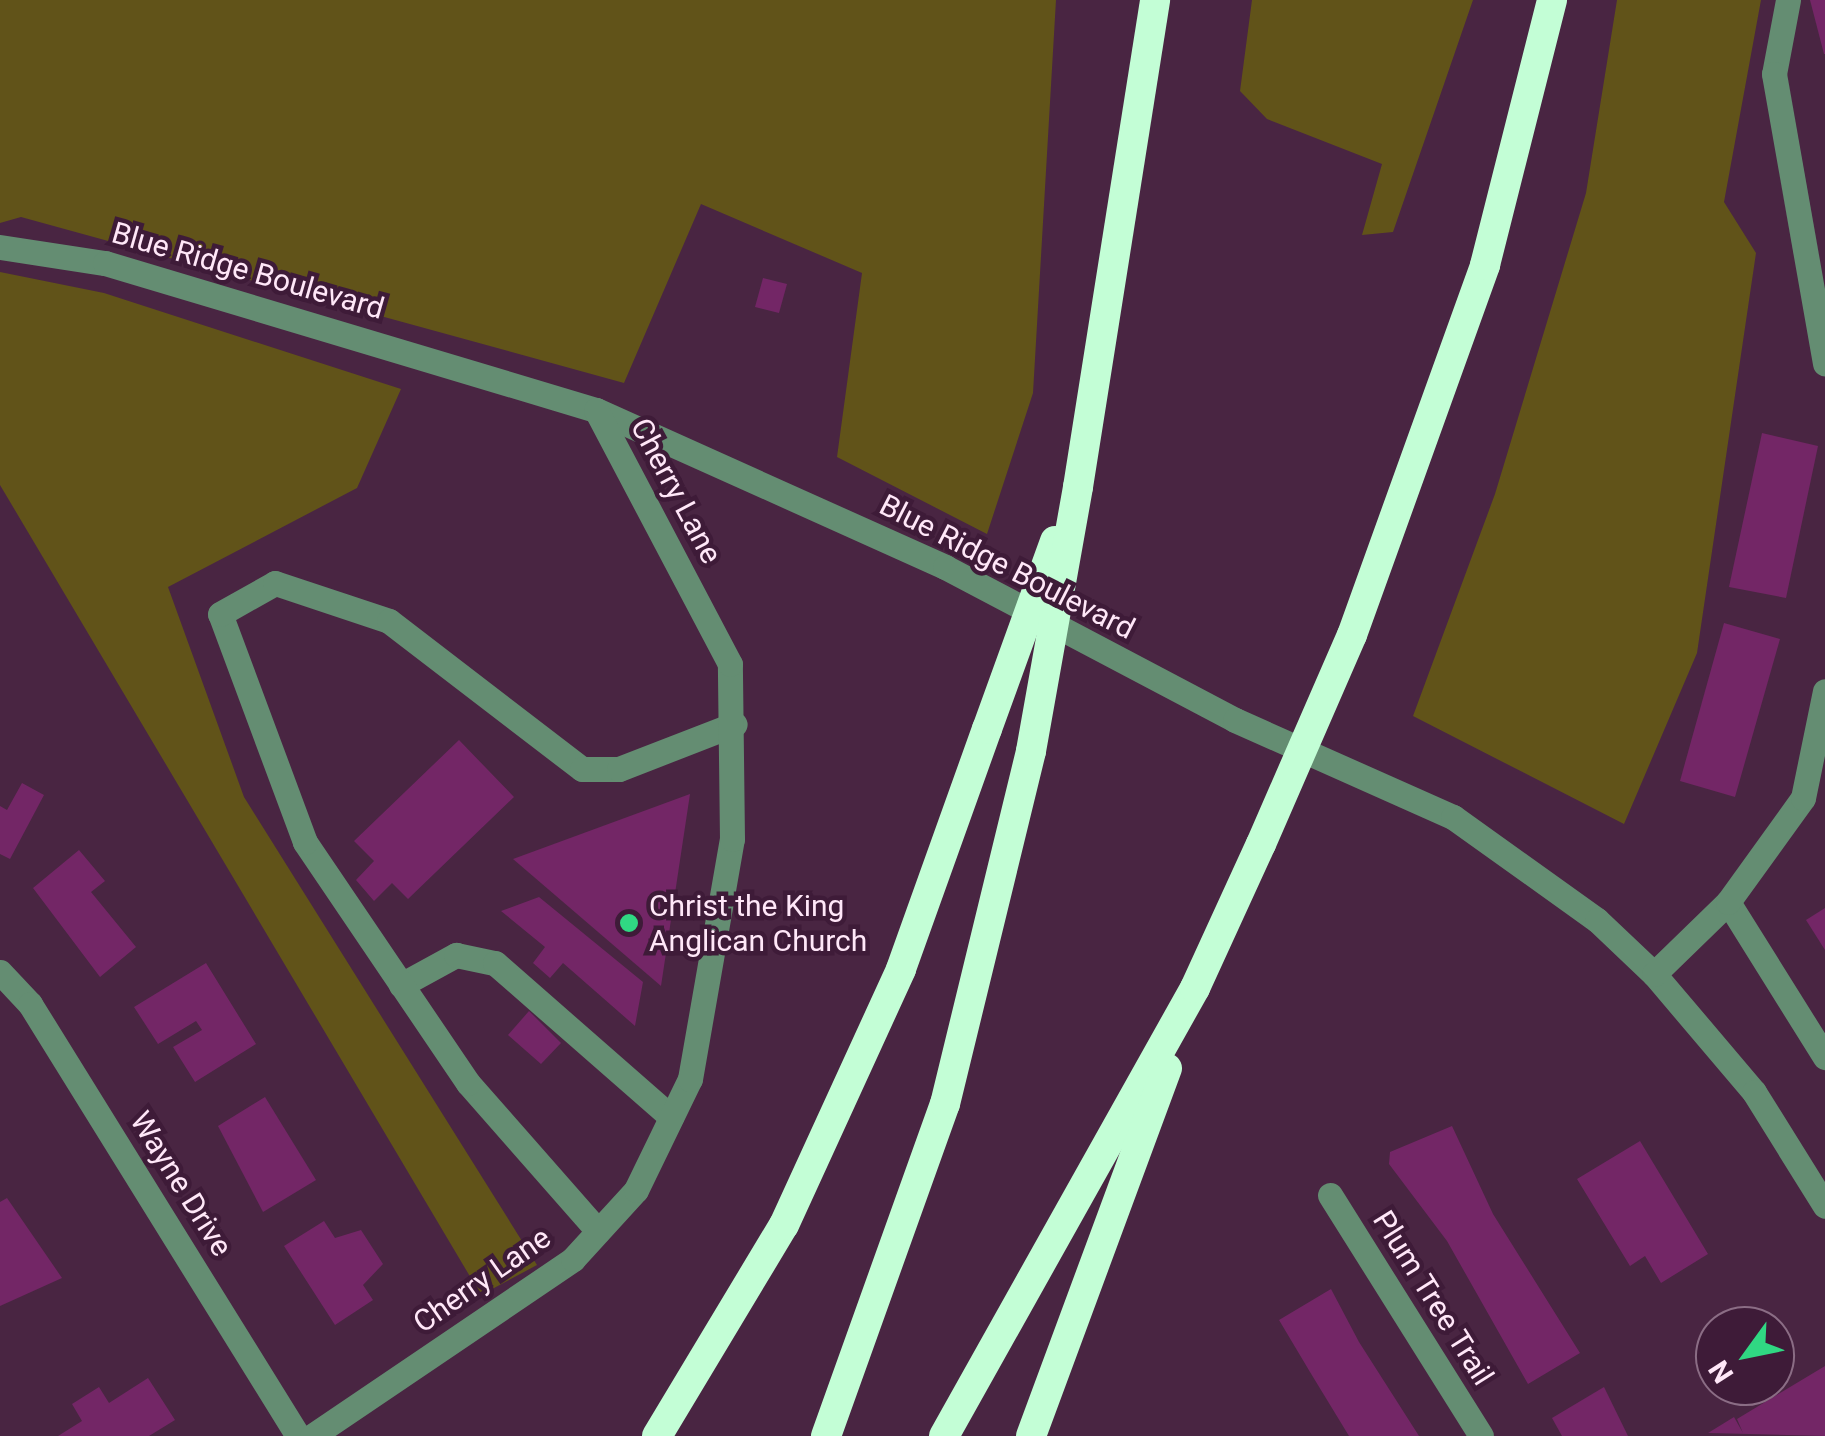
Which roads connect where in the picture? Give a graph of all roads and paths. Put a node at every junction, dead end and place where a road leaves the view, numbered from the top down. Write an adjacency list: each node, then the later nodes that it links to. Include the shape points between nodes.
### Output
1 (1155, 0): 7 (highway)
2 (1552, 0): 14 (highway, bridge, via 1485,265 1352,635)
3 (1788, 0): 5 (street, via 1774,74)
4 (0, 246): 6 (street, Blue Ridge Boulevard, via 104,263)
5 (1825, 364)
6 (596, 410): 9 (street, Cherry Lane, via 730,664); 12 (street, Blue Ridge Boulevard, via 929,560 1235,720 1453,817 1597,920)
7 (1078, 487): 22 (highway, bridge, via 901,969 784,1224); 23 (highway, bridge, via 1031,751 936,1135)
8 (1825, 691): 10 (street, via 1803,798)
9 (735, 724): 13 (street, via 619,769 582,770 389,621 275,583 220,614 306,842); 16 (street, Cherry Lane, via 732,840 690,1078)
10 (1728, 902): 12 (street); 15 (street)
11 (0, 972): 20 (street, Wayne Drive, via 30,1004)
12 (1654, 974): 18 (street, Blue Ridge Boulevard, via 1754,1092)
13 (401, 985): 16 (street, via 456,955 495,963); 19 (street, via 468,1083)
14 (1196, 988): 24 (highway); 25 (highway)
15 (1825, 1057)
16 (671, 1118): 19 (street, Cherry Lane, via 636,1190)
17 (1330, 1195): 26 (street, Plum Tree Trail)
18 (1825, 1206)
19 (598, 1231): 21 (street, Cherry Lane, via 572,1258)
20 (298, 1436)
21 (312, 1436)
22 (657, 1436)
23 (826, 1436)
24 (944, 1436)
25 (1031, 1436)
26 (1481, 1436)

